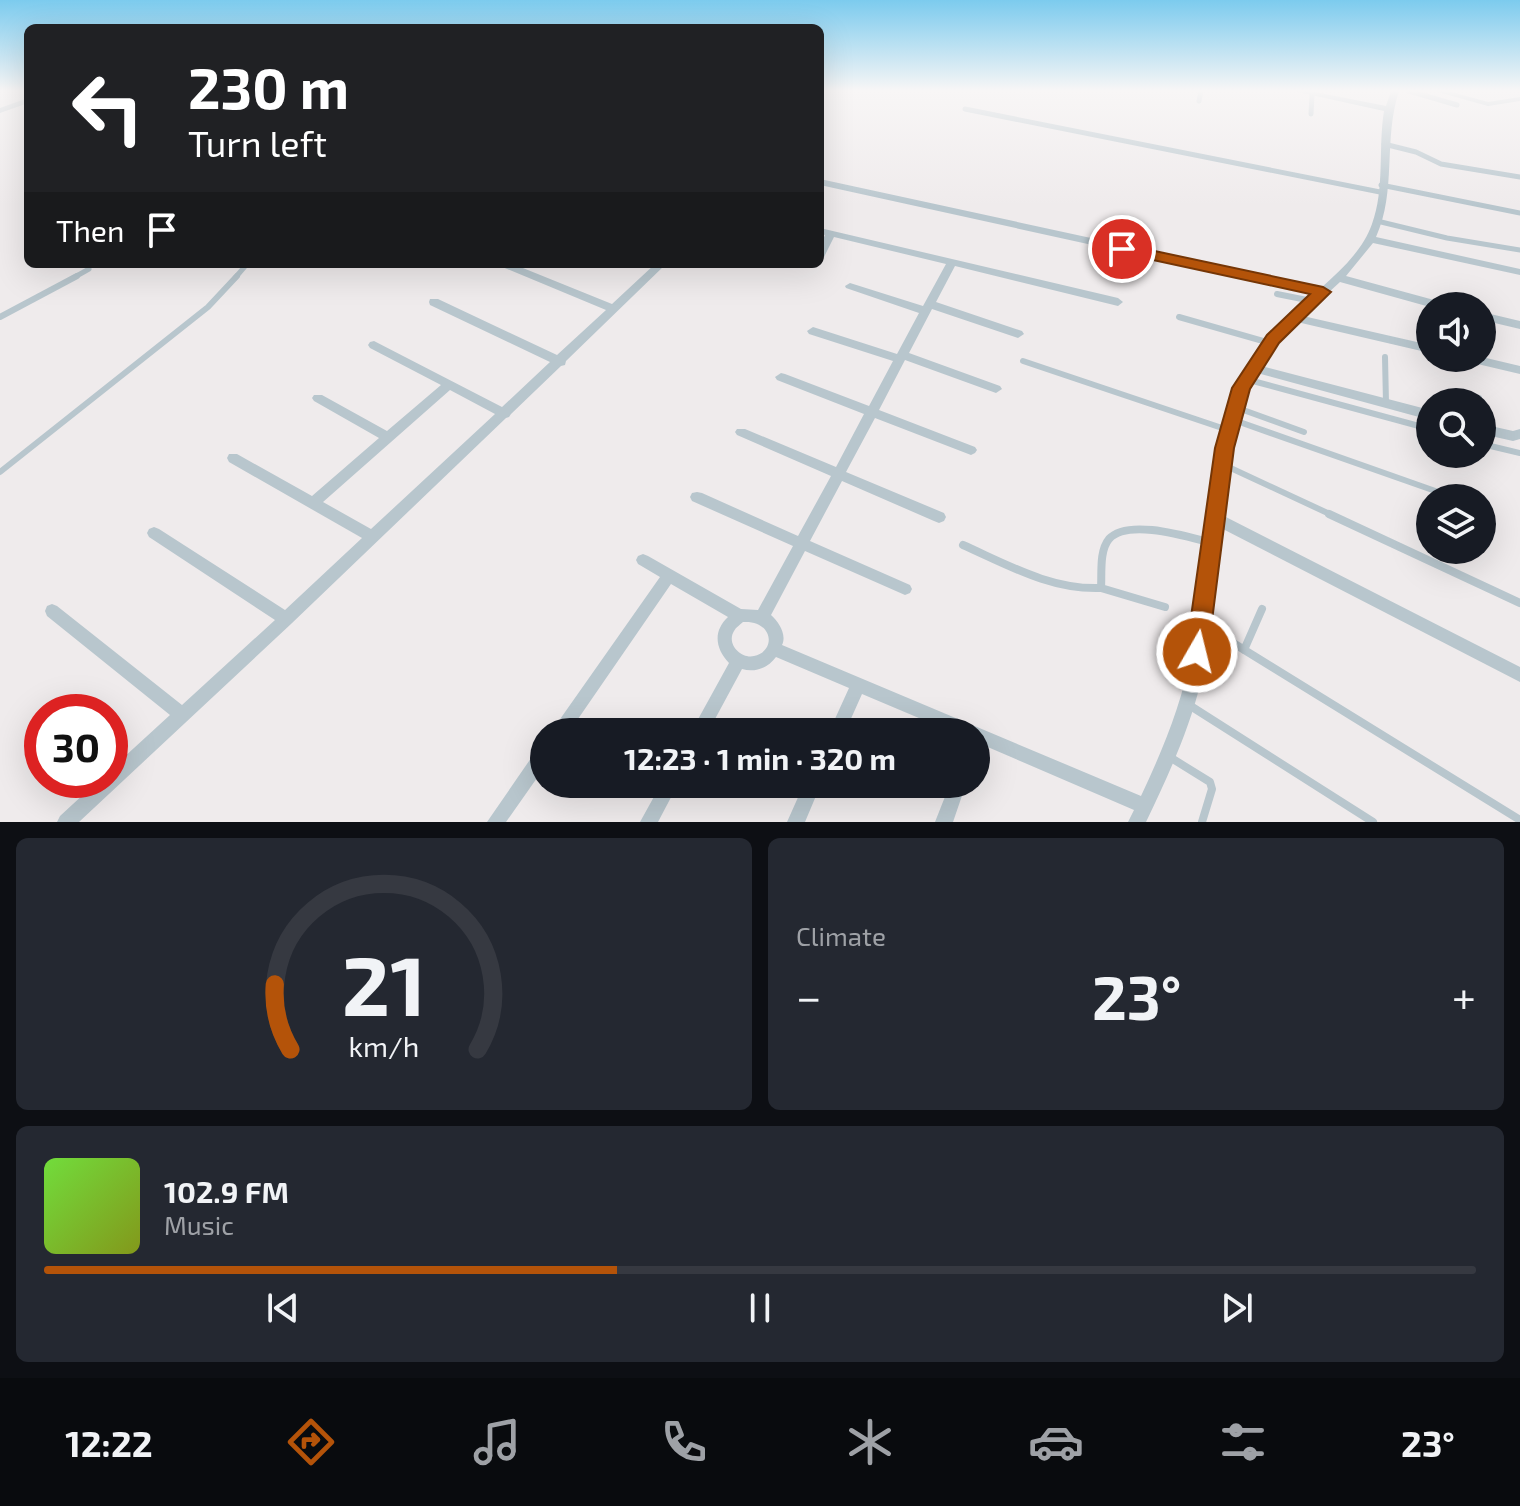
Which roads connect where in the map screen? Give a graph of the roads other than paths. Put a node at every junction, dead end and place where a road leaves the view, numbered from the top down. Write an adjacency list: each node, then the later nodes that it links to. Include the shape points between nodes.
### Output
1 (1072, 129): 6 (lane)
2 (1386, 129): 3 (street)
3 (1384, 144): 4 (lane, via 1448,166); 6 (street)
4 (1520, 177)
5 (824, 183): 20 (street)
6 (1381, 188): 7 (lane); 8 (street)
7 (1520, 213)
8 (1377, 221): 10 (street); 11 (lane)
9 (826, 232): 12 (street)
10 (1370, 239): 17 (street); 18 (street)
11 (1520, 250)
12 (952, 262): 25 (street); 26 (street)
13 (243, 268): 65 (lane, via 208,307)
14 (514, 268): 27 (street)
15 (657, 268): 27 (street)
16 (89, 269): 28 (lane)
17 (1520, 272)
18 (1339, 278): 20 (street); 22 (street)
19 (850, 286): 26 (street)
20 (1323, 292): 23 (street)
21 (1277, 294): 23 (lane)
22 (1416, 299)
23 (1312, 301): 30 (street)
24 (434, 302): 41 (street)
25 (1118, 302)
26 (927, 308): 34 (street); 38 (street)
27 (615, 309): 41 (street)
28 (0, 317)
29 (1179, 317): 35 (lane)
30 (1294, 318): 35 (street); 37 (street)
31 (1496, 319): 32 (street)
32 (1520, 325)
33 (813, 331): 38 (street)
34 (1018, 334)
35 (1270, 343): 44 (street)
36 (374, 345): 46 (street)
37 (1416, 346)
38 (901, 357): 47 (street); 50 (street)
39 (1385, 357): 49 (lane)
40 (1023, 361): 53 (lane)
41 (561, 362): 52 (street)
42 (1496, 364): 43 (street)
43 (1520, 370)
44 (1249, 374): 49 (street); 53 (street); 54 (lane)
45 (781, 377): 50 (street)
46 (449, 384): 52 (street); 59 (street)
47 (996, 389)
48 (318, 398): 59 (street)
49 (1386, 403): 51 (street)
50 (872, 410): 61 (street); 66 (street)
51 (1416, 411)
52 (505, 414): 73 (street)
53 (1232, 418): 56 (lane); 64 (street); 67 (lane)
54 (1416, 425)
55 (741, 432): 66 (street)
56 (1304, 432)
57 (1496, 432): 58 (street)
58 (1520, 434)
59 (388, 437): 69 (street)
60 (1496, 447): 62 (lane)
61 (971, 450)
62 (1520, 453)
63 (233, 458): 69 (street)
64 (1222, 464): 71 (street); 81 (lane)
65 (0, 472)
66 (839, 473): 70 (street); 74 (street)
67 (1416, 484)
68 (697, 497): 74 (street)
69 (312, 504): 73 (street)
70 (939, 517)
71 (1215, 518): 75 (street); 92 (street)
72 (154, 533): 87 (street)
73 (373, 537): 87 (street)
74 (801, 543): 80 (street); 86 (street)
75 (1212, 543): 79 (lane, via 1160,530 1116,534 1105,549); 88 (street)
76 (963, 545): 79 (lane, via 1064,586)
77 (643, 560): 78 (street)
78 (669, 575): 85 (street); 96 (street)
79 (1101, 588): 82 (lane)
80 (905, 589)
81 (1520, 603)
82 (1165, 607)
83 (1262, 609): 90 (lane)
84 (52, 611): 95 (street)
85 (740, 616): 86 (street); 91 (street, via 724,635 726,650)
86 (762, 617): 89 (street, via 776,632)
87 (286, 619): 95 (street)
88 (1201, 624): 90 (lane); 94 (street)
89 (774, 649): 91 (street, via 755,664); 93 (street)
90 (1244, 650): 107 (lane)
91 (738, 661): 97 (street)
92 (1520, 675)
93 (858, 685): 98 (street); 99 (street)
94 (1186, 703): 101 (street); 115 (lane)
95 (182, 715): 108 (street)
96 (569, 718)
97 (707, 718)
98 (843, 718)
99 (937, 718)
100 (990, 740): 106 (street)
101 (1168, 756): 106 (street); 114 (lane, via 1210,782)
102 (530, 774): 109 (street)
103 (662, 798): 110 (street)
104 (807, 798): 111 (street)
105 (953, 798): 112 (street)
106 (1145, 806): 113 (street)
107 (1520, 820)
108 (66, 822)
109 (496, 822)
110 (649, 822)
111 (796, 822)
112 (944, 822)
113 (1137, 822)
114 (1202, 822)
115 (1373, 822)

